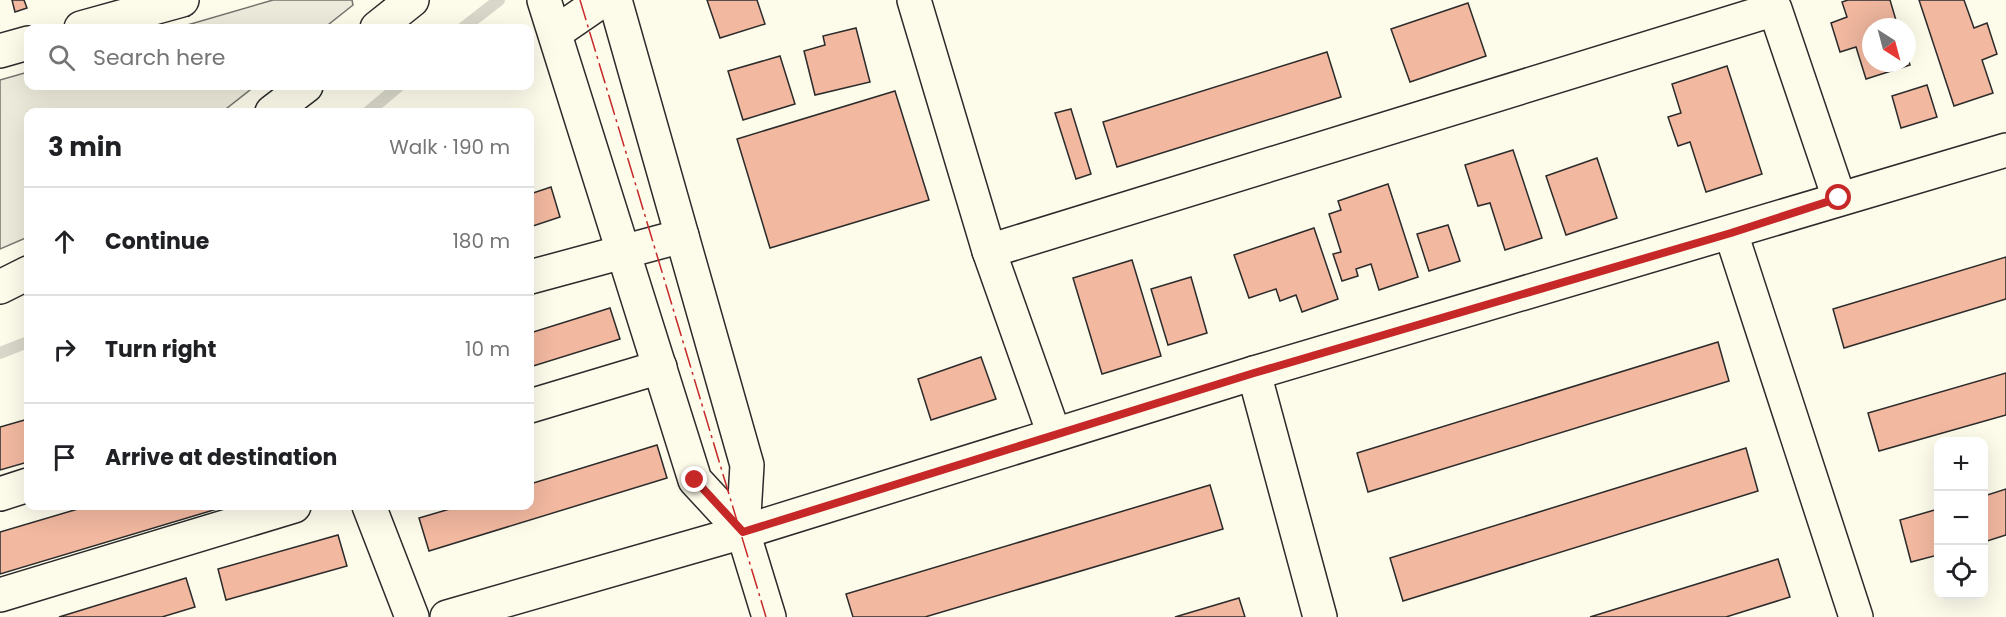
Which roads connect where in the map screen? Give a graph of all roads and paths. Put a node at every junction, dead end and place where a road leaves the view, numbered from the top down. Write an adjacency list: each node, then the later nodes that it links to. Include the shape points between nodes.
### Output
1 (182, 0): 7 (street)
2 (412, 0): 8 (street)
3 (544, 0): 9 (street)
4 (603, 0): 9 (street)
5 (615, 0): 17 (street)
6 (914, 0): 19 (street)
7 (95, 24)
8 (382, 24)
9 (555, 33): 18 (street)
10 (24, 44): 11 (street)
11 (0, 51)
12 (301, 90): 13 (street)
13 (277, 108)
14 (2006, 150): 15 (street)
15 (1839, 198): 16 (street); 19 (street, via 1775,9)
16 (1731, 233): 24 (street); 37 (street)
17 (682, 236): 18 (street); 31 (street, via 747,465)
18 (623, 251): 21 (street); 23 (street)
19 (989, 251): 26 (street)
20 (24, 275): 22 (street)
21 (534, 276)
22 (0, 287)
23 (660, 367): 25 (street); 31 (street, via 695,480)
24 (1254, 373): 26 (street); 36 (street)
25 (534, 405)
26 (1054, 434): 31 (street)
27 (24, 486): 28 (street)
28 (0, 494)
29 (281, 510): 32 (street)
30 (371, 510): 33 (street)
31 (743, 532): 34 (street); 35 (street)
32 (0, 595)
33 (412, 617)
34 (447, 617)
35 (770, 617)
36 (1320, 617)
37 (1856, 617)

